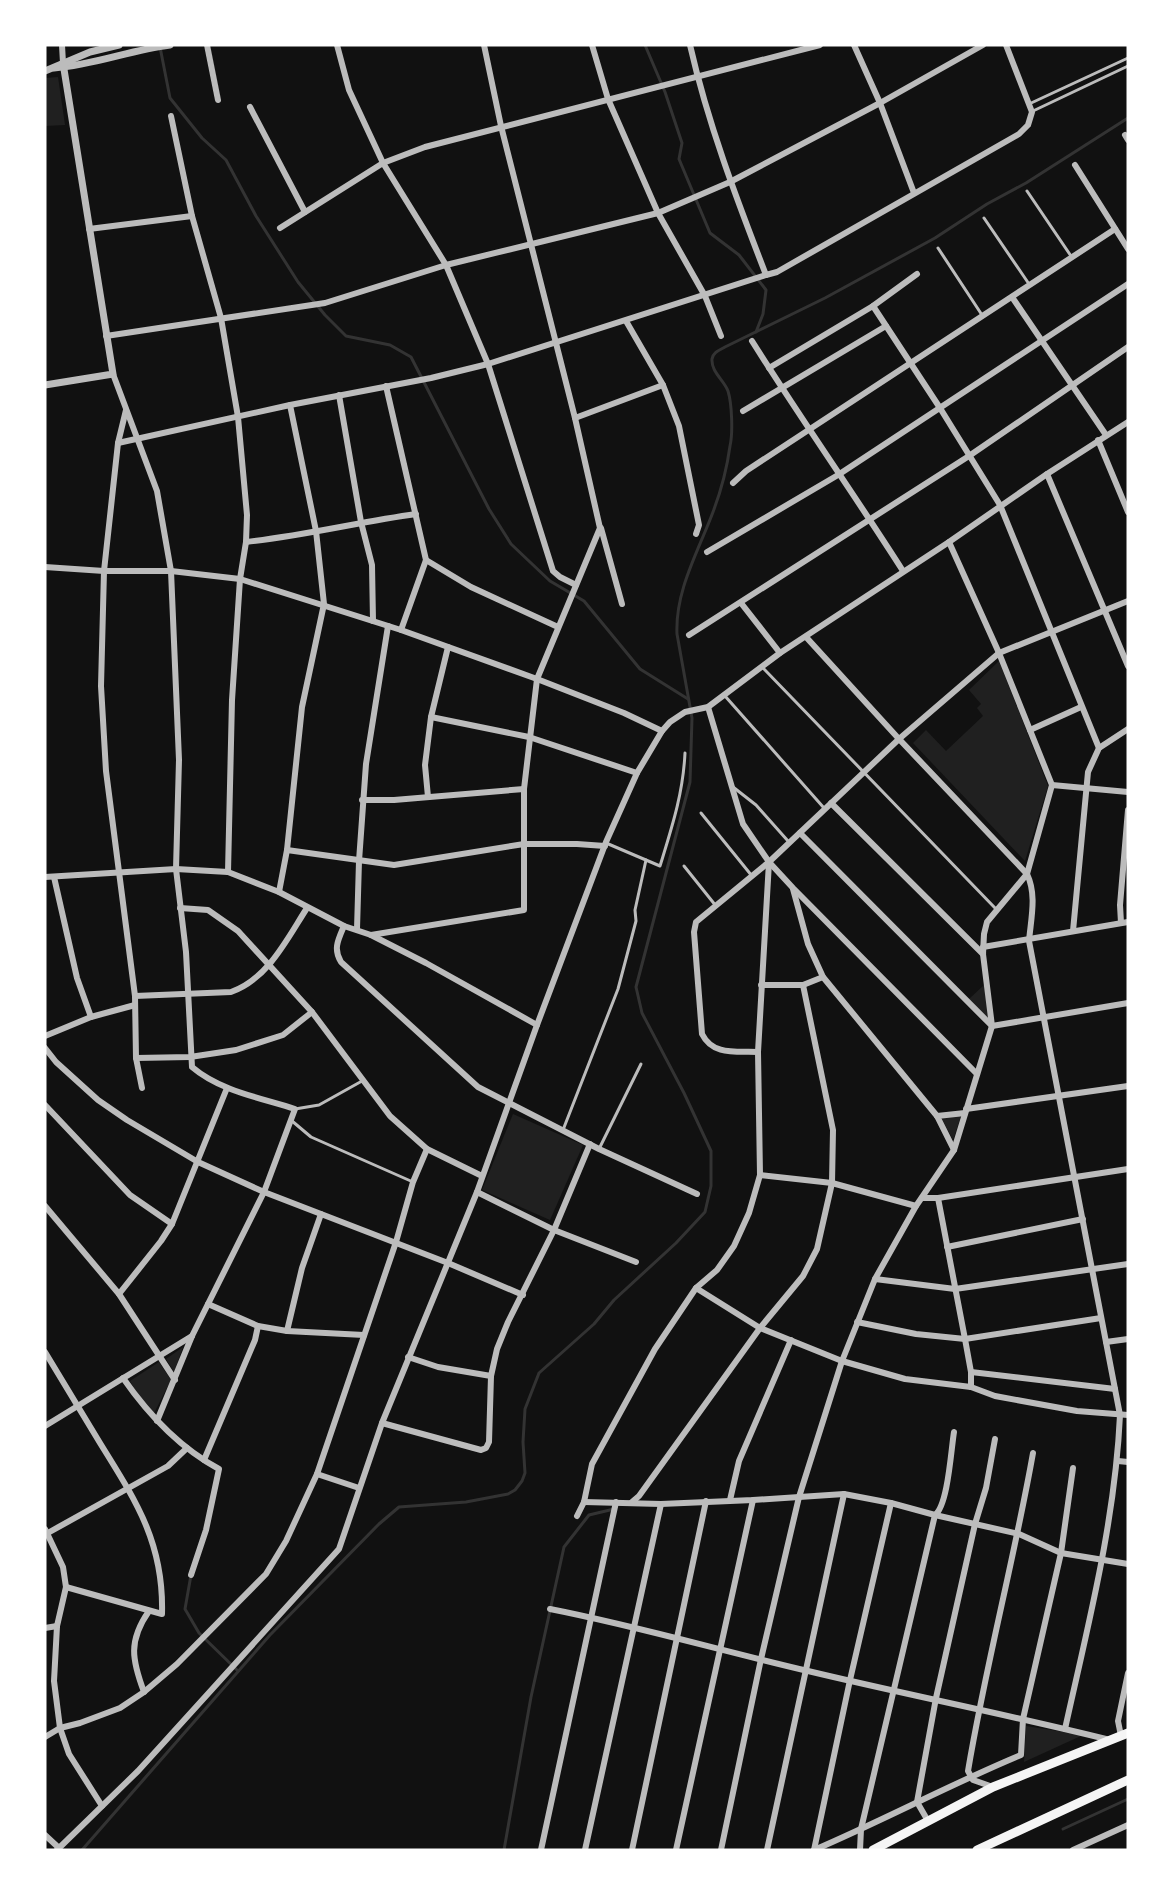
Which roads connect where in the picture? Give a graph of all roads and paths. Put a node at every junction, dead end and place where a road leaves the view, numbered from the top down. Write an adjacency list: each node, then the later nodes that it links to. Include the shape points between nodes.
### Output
1 (62, 45): 14 (street)
2 (119, 45): 14 (street, via 90,52)
3 (170, 45): 14 (street, via 92,64)
4 (207, 45): 18 (street)
5 (337, 45): 26 (street, via 349,90)
6 (484, 45): 25 (street)
7 (592, 45): 19 (street)
8 (690, 45): 17 (street)
9 (820, 45): 17 (street)
10 (854, 45): 20 (street)
11 (983, 45): 20 (street)
12 (1006, 45): 21 (street)
13 (1128, 58): 21 (lane)
14 (64, 65): 16 (street); 37 (street)
15 (1128, 66): 23 (lane)
16 (45, 71)
17 (698, 76): 19 (street); 28 (street)
18 (218, 99)
19 (608, 99): 25 (street); 32 (street)
20 (880, 103): 28 (street); 30 (street)
21 (1029, 105): 23 (street)
22 (250, 107): 31 (street)
23 (1032, 112): 30 (street, via 1028,125 1019,134)
24 (171, 116): 33 (street)
25 (501, 126): 26 (street); 38 (street)
26 (383, 163): 31 (street); 42 (street)
27 (1075, 165): 36 (street)
28 (730, 182): 32 (street); 44 (street)
29 (1027, 192): 41 (lane)
30 (914, 193): 44 (street)
31 (305, 212): 35 (street)
32 (658, 213): 38 (street); 47 (street)
33 (192, 216): 37 (street); 51 (street)
34 (984, 218): 46 (lane)
35 (280, 228)
36 (1115, 229): 40 (street); 41 (street)
37 (89, 230): 54 (street)
38 (530, 243): 42 (street); 58 (street)
39 (938, 248): 50 (lane)
40 (1128, 249)
41 (1071, 258): 46 (street)
42 (446, 265): 51 (street, via 326,303); 60 (street)
43 (917, 274): 49 (street)
44 (766, 275): 47 (street)
45 (1128, 284): 57 (street)
46 (1030, 285): 48 (street)
47 (705, 296): 52 (street); 55 (street)
48 (1012, 297): 50 (street); 57 (street)
49 (873, 306): 53 (street); 62 (street)
50 (983, 316): 61 (street)
51 (221, 318): 54 (street); 74 (street)
52 (626, 321): 58 (street); 66 (street)
53 (886, 326): 61 (street); 68 (street)
54 (106, 336): 63 (street)
55 (721, 336)
56 (752, 341): 62 (street)
57 (1042, 341): 65 (street); 71 (street)
58 (556, 343): 60 (street); 75 (street)
59 (1128, 347): 65 (street)
60 (488, 364): 67 (street); 103 (street, via 552,571)
61 (911, 364): 71 (street); 77 (street)
62 (769, 368): 68 (street)
63 (113, 374): 64 (street); 72 (street)
64 (45, 384)
65 (1072, 384): 78 (street); 82 (street)
66 (663, 385): 75 (street); 93 (street, via 680,426 699,525)
67 (386, 386): 69 (street); 88 (street)
68 (782, 388): 73 (street); 77 (street)
69 (339, 395): 70 (street); 90 (street)
70 (290, 405): 74 (street); 92 (street)
71 (940, 408): 82 (street); 84 (street)
72 (126, 410): 79 (street); 81 (street)
73 (743, 411)
74 (238, 417): 79 (street); 94 (street)
75 (575, 418): 91 (street)
76 (1128, 422): 78 (street)
77 (810, 430): 84 (street); 85 (street)
78 (1106, 435): 80 (street)
79 (137, 438): 81 (street); 100 (street, via 157,491)
80 (1098, 440): 83 (street); 87 (street)
81 (118, 443): 99 (street)
82 (969, 456): 86 (street); 89 (street)
83 (1047, 474): 86 (street); 108 (street)
84 (838, 475): 89 (street); 96 (street)
85 (733, 483)
86 (1000, 506): 95 (street); 113 (street)
87 (1128, 512)
88 (416, 514): 90 (street); 97 (street)
89 (871, 520): 101 (street); 105 (street)
90 (361, 522): 92 (street); 109 (street, via 372,565)
91 (600, 528): 103 (street); 107 (street)
92 (316, 531): 94 (street); 106 (street)
93 (696, 534)
94 (246, 542): 102 (street)
95 (949, 542): 101 (street); 117 (street)
96 (707, 552)
97 (426, 560): 111 (street, via 471,587); 112 (street)
98 (45, 567): 99 (street)
99 (104, 571): 100 (street); 157 (street, via 101,686 106,771)
100 (171, 571): 102 (street); 155 (street, via 178,760)
101 (903, 571): 115 (street)
102 (240, 579): 106 (street); 156 (street, via 232,700)
103 (576, 585): 111 (street)
104 (1128, 601): 108 (street)
105 (741, 603): 114 (street); 118 (street)
106 (324, 604): 109 (street); 150 (street, via 302,707)
107 (622, 604)
108 (1106, 610): 113 (street); 120 (street)
109 (372, 621): 110 (street)
110 (388, 626): 112 (street); 141 (street)
111 (558, 627): 121 (street)
112 (401, 630): 116 (street)
113 (1051, 632): 117 (street); 124 (street)
114 (689, 635)
115 (806, 637): 118 (street); 130 (street)
116 (448, 647): 121 (street); 125 (street)
117 (999, 653): 127 (street); 130 (street)
118 (780, 654): 119 (street)
119 (762, 666): 122 (street); 133 (lane)
120 (1128, 666)
121 (537, 679): 128 (street); 129 (street)
122 (724, 695): 123 (street); 143 (lane)
123 (708, 706): 128 (street, via 685,712); 135 (street)
124 (1081, 707): 127 (street); 131 (street)
125 (431, 717): 129 (street); 140 (street, via 425,765)
126 (1128, 729): 131 (street)
127 (1030, 730): 136 (street)
128 (662, 731): 134 (street)
129 (529, 737): 134 (street); 138 (street)
130 (899, 739): 133 (street); 158 (street)
131 (1099, 748): 137 (street, via 1088,772)
132 (685, 753): 151 (lane, via 678,808 660,866)
133 (864, 772): 142 (street); 167 (lane)
134 (637, 773): 149 (street)
135 (730, 784): 147 (lane, via 756,805); 153 (street, via 743,824)
136 (1052, 785): 137 (street); 158 (street)
137 (1086, 788): 139 (street); 171 (street)
138 (524, 789): 140 (street); 148 (street)
139 (1128, 792)
140 (428, 797): 141 (street)
141 (362, 800): 152 (street)
142 (831, 803): 143 (street); 174 (street)
143 (825, 809): 146 (street)
144 (1128, 810): 168 (street, via 1120,905)
145 (701, 813): 159 (lane)
146 (800, 833): 147 (street); 187 (street)
147 (790, 843): 153 (street)
148 (524, 844): 149 (street); 152 (street, via 406,865); 172 (street, via 524,910)
149 (605, 845): 151 (lane); 186 (street)
150 (286, 850): 152 (street); 163 (street)
151 (646, 860): 206 (lane, via 636,921 618,989)
152 (359, 861): 170 (street)
153 (769, 862): 159 (street); 162 (street); 178 (street)
154 (684, 866): 164 (lane)
155 (176, 869): 156 (street); 157 (street); 165 (street)
156 (228, 872): 163 (street)
157 (120, 874): 161 (street); 180 (street)
158 (1027, 874): 167 (street); 173 (street, via 1033,898)
159 (752, 876): 164 (street)
160 (45, 877): 161 (street)
161 (54, 877): 184 (street, via 77,978)
162 (793, 888): 176 (street, via 808,944); 194 (street)
163 (279, 892): 166 (street)
164 (716, 906): 190 (street, via 696,922 693,932 702,1034 707,1044 717,1050)
165 (180, 908): 175 (street, via 208,910 238,931); 179 (street)
166 (307, 908): 169 (street); 175 (street)
167 (996, 909): 174 (street, via 987,922)
168 (1125, 923): 171 (street)
169 (344, 926): 170 (street); 200 (street, via 336,954 341,962 456,1069)
170 (357, 929): 172 (street)
171 (1073, 931): 173 (street)
172 (372, 935): 186 (street)
173 (1029, 941): 174 (street); 185 (street)
174 (983, 950): 187 (street)
175 (269, 966): 179 (street, via 246,986 231,992); 183 (street)
176 (823, 976): 177 (street); 204 (street)
177 (803, 985): 178 (street); 217 (street, via 833,1130)
178 (761, 986): 190 (street)
179 (189, 994): 180 (street); 191 (street)
180 (135, 996): 182 (street)
181 (1128, 1003): 185 (street)
182 (135, 1005): 184 (street); 192 (street)
183 (312, 1012): 191 (street, via 283,1035 236,1050); 195 (street)
184 (91, 1017): 188 (street)
185 (1043, 1017): 187 (street); 199 (street)
186 (537, 1025): 200 (street)
187 (992, 1026): 194 (street)
188 (45, 1036)
189 (45, 1048): 211 (street, via 98,1100)
190 (758, 1052): 213 (street)
191 (190, 1057): 192 (street); 198 (street, via 192,1067 199,1073)
192 (136, 1058): 197 (street)
193 (641, 1064): 209 (lane)
194 (977, 1074): 203 (street)
195 (363, 1080): 202 (lane, via 319,1104); 208 (street, via 390,1116)
196 (1128, 1086): 199 (street)
197 (142, 1088)
198 (227, 1088): 202 (street); 211 (street)
199 (1058, 1096): 203 (street); 215 (street)
200 (508, 1104): 206 (street); 214 (street)
201 (45, 1105): 227 (street, via 130,1195)
202 (295, 1109): 205 (street)
203 (965, 1111): 204 (street); 210 (street)
204 (937, 1116): 210 (street)
205 (291, 1120): 216 (lane, via 311,1137); 218 (street)
206 (563, 1131): 207 (street)
207 (590, 1144): 209 (street); 228 (street)
208 (427, 1149): 214 (street); 216 (street)
209 (599, 1149): 220 (street)
210 (954, 1150): 221 (street)
211 (198, 1162): 218 (street); 227 (street)
212 (1128, 1169): 215 (street)
213 (760, 1174): 217 (street); 236 (street, via 734,1246 717,1270)
214 (482, 1176): 219 (street)
215 (1075, 1177): 222 (street); 226 (street)
216 (413, 1182): 229 (street)
217 (832, 1183): 224 (street); 244 (street, via 817,1249 803,1276)
218 (264, 1192): 225 (street); 240 (street)
219 (477, 1192): 228 (street); 232 (street)
220 (697, 1194)
221 (922, 1198): 222 (street); 224 (street)
222 (938, 1198): 230 (street)
223 (45, 1206): 238 (street)
224 (916, 1206): 235 (street)
225 (321, 1214): 229 (street); 245 (street, via 302,1268)
226 (1083, 1219): 230 (street); 234 (street)
227 (172, 1224): 238 (street)
228 (554, 1230): 231 (street); 239 (street)
229 (396, 1242): 232 (street); 246 (street)
230 (947, 1247): 237 (street)
231 (636, 1262)
232 (448, 1263): 239 (street); 254 (street)
233 (1128, 1264): 234 (street)
234 (1093, 1269): 237 (street); 241 (street)
235 (875, 1279): 237 (street); 242 (street)
236 (696, 1288): 244 (street); 284 (street, via 655,1349 592,1464)
237 (955, 1289): 248 (street)
238 (119, 1294): 253 (street)
239 (522, 1295): 257 (street, via 497,1349)
240 (208, 1304): 243 (street); 247 (street)
241 (1101, 1318): 248 (street); 251 (street)
242 (857, 1322): 248 (street); 255 (street)
243 (258, 1326): 245 (street); 272 (street)
244 (760, 1328): 250 (street); 286 (street)
245 (287, 1331): 246 (street)
246 (364, 1335): 276 (street)
247 (192, 1336): 253 (street); 259 (street)
248 (965, 1339): 256 (street)
249 (1128, 1339): 251 (street)
250 (791, 1340): 255 (street); 281 (street, via 739,1461)
251 (1107, 1342): 261 (street)
252 (45, 1352): 262 (street)
253 (160, 1356): 258 (street); 259 (street)
254 (408, 1357): 257 (street, via 438,1367); 266 (street)
255 (842, 1361): 260 (street, via 905,1379); 280 (street)
256 (971, 1372): 260 (street); 261 (street)
257 (491, 1376): 266 (street, via 486,1448 481,1450)
258 (123, 1378): 262 (street); 265 (street)
259 (175, 1380): 265 (street)
260 (971, 1387): 263 (street, via 995,1396)
261 (1115, 1389): 263 (street)
262 (78, 1406): 267 (street); 278 (street)
263 (1120, 1415): 264 (street); 273 (street)
264 (1128, 1415)
265 (157, 1421): 270 (street)
266 (382, 1423): 277 (street)
267 (45, 1426)
268 (954, 1432): 289 (street, via 944,1495)
269 (995, 1439): 291 (street)
270 (187, 1448): 272 (street); 278 (street, via 168,1466)
271 (1033, 1453): 293 (street)
272 (204, 1460): 297 (street, via 219,1469 213,1504)
273 (1118, 1461): 274 (street); 295 (street)
274 (1128, 1462)
275 (1073, 1468): 294 (street)
276 (317, 1474): 277 (street); 312 (street, via 266,1574 161,1680)
277 (360, 1488): 325 (street, via 339,1549 138,1772)
278 (129, 1489): 292 (street); 300 (street, via 157,1556 162,1614)
279 (844, 1494): 280 (street); 287 (street); 308 (street)
280 (799, 1497): 282 (street); 307 (street)
281 (730, 1500): 282 (street); 283 (street)
282 (753, 1500): 306 (street)
283 (706, 1501): 288 (street); 305 (street)
284 (584, 1502): 285 (street); 290 (street)
285 (616, 1502): 286 (street); 301 (street)
286 (632, 1502): 288 (street)
287 (891, 1503): 289 (street); 310 (street)
288 (662, 1504): 303 (street)
289 (935, 1515): 291 (street); 311 (street)
290 (577, 1516)
291 (975, 1524): 293 (street); 313 (street)
292 (46, 1532): 298 (street, via 63,1567)
293 (1019, 1534): 294 (street); 314 (street)
294 (1061, 1553): 295 (street); 315 (street)
295 (1103, 1558): 296 (street); 317 (street)
296 (1128, 1564)
297 (191, 1575)
298 (66, 1587): 300 (street); 302 (street)
299 (550, 1609): 301 (street)
300 (149, 1611): 312 (street, via 136,1634 134,1654)
301 (590, 1617): 303 (street); 331 (street)
302 (57, 1626): 304 (street); 316 (street, via 54,1681)
303 (633, 1627): 305 (street); 332 (street)
304 (45, 1628)
305 (677, 1637): 306 (street); 333 (street)
306 (720, 1648): 307 (street); 334 (street)
307 (761, 1659): 308 (street); 335 (street)
308 (807, 1671): 310 (street); 336 (street)
309 (1128, 1673): 318 (street, via 1118,1721)
310 (850, 1680): 311 (street); 337 (street)
311 (894, 1689): 313 (street); 328 (street)
312 (144, 1692): 316 (street, via 102,1716)
313 (936, 1698): 314 (street); 324 (street)
314 (979, 1708): 315 (street); 321 (street)
315 (1023, 1719): 317 (street); 321 (street, via 1021,1755)
316 (60, 1728): 319 (street); 325 (street, via 69,1754)
317 (1065, 1729): 320 (street)
318 (1125, 1735): 320 (highway)
319 (45, 1737)
320 (1111, 1740): 323 (highway)
321 (970, 1776): 323 (street); 324 (street)
322 (1128, 1780): 340 (highway)
323 (993, 1788): 326 (highway)
324 (916, 1802): 326 (street); 328 (street)
325 (102, 1806): 330 (street)
326 (928, 1821): 339 (highway)
327 (1128, 1825): 341 (street)
328 (861, 1829): 337 (street); 338 (street)
329 (45, 1835): 330 (street)
330 (58, 1849)
331 (541, 1850)
332 (585, 1850)
333 (632, 1850)
334 (676, 1850)
335 (721, 1850)
336 (767, 1850)
337 (814, 1850)
338 (860, 1850)
339 (873, 1850)
340 (977, 1850)
341 (1073, 1850)

